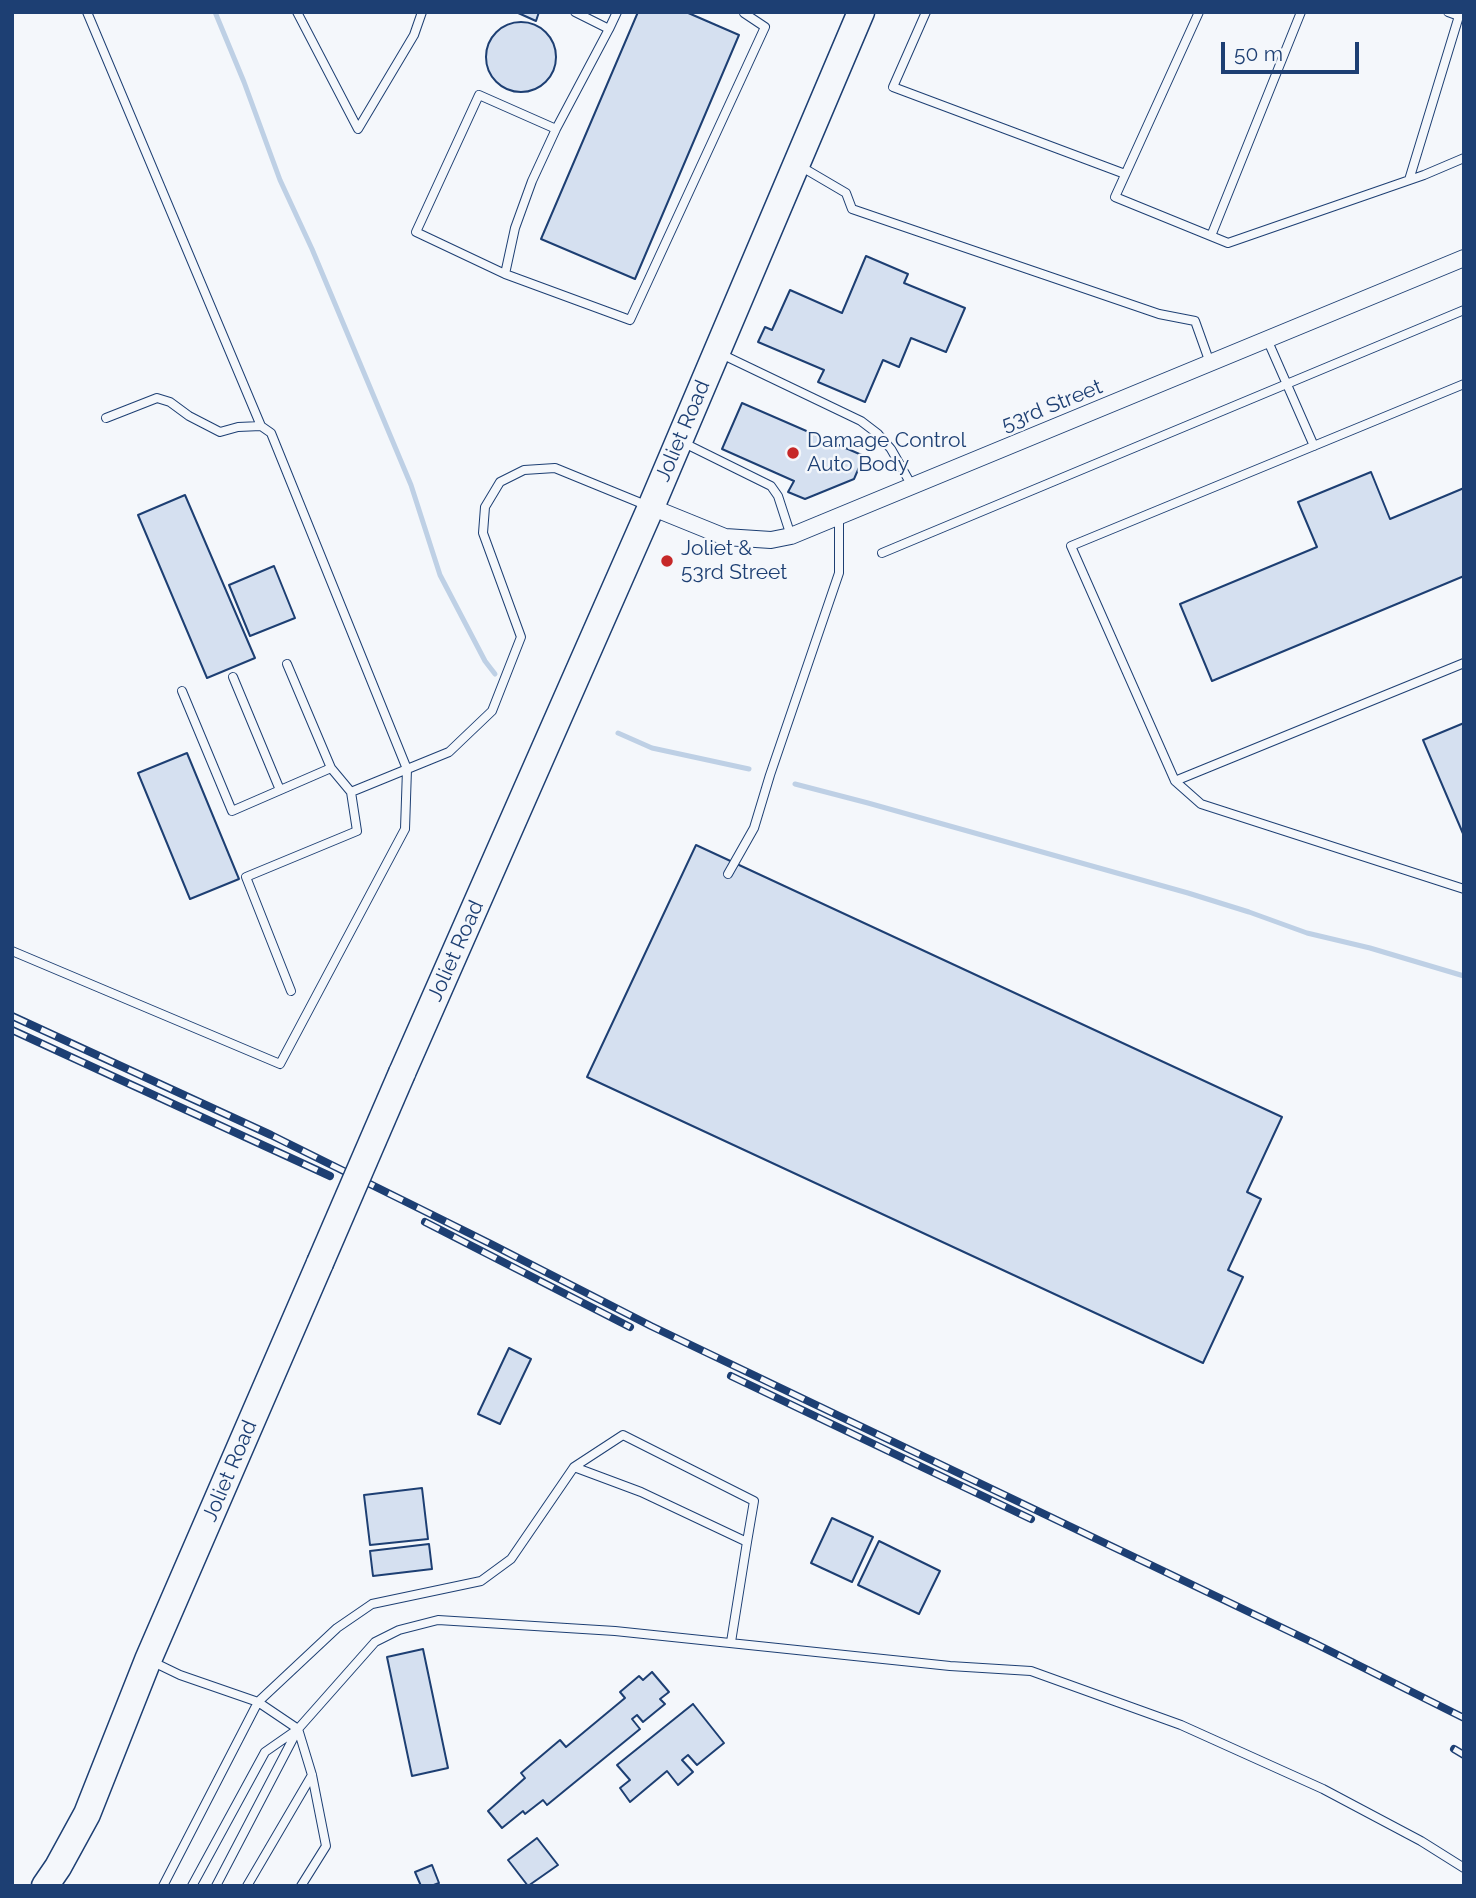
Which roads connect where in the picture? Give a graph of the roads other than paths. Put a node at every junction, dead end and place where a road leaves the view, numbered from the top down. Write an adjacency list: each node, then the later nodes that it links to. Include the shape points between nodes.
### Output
1 (87, 12): 28 (lane)
2 (297, 12): 3 (lane, via 358,129 414,35)
3 (422, 12)
4 (575, 12): 12 (lane)
5 (617, 12): 12 (lane)
6 (861, 12): 15 (main road, Joliet Road)
7 (926, 12): 16 (lane, via 893,87)
8 (1199, 12): 16 (lane)
9 (1301, 12): 18 (lane)
10 (1448, 12): 17 (lane, via 1459,16)
11 (743, 13): 20 (lane, via 765,27 630,320)
12 (609, 30): 13 (lane)
13 (556, 129): 20 (lane, via 532,181); 20 (lane, via 478,95 416,232)
14 (1464, 158): 17 (lane)
15 (798, 164): 23 (main road, Joliet Road); 24 (lane, via 846,193 852,209 1159,314 1195,321)
16 (1125, 174): 18 (lane, via 1115,197)
17 (1409, 180): 18 (lane, via 1228,243)
18 (1211, 236)
19 (1464, 258): 22 (street, 53rd Street)
20 (505, 274)
21 (1464, 310): 25 (lane)
22 (1267, 340): 24 (street, 53rd Street); 25 (lane)
23 (717, 352): 29 (main road, Joliet Road); 31 (lane, via 861,421 891,449)
24 (1210, 363): 31 (street, 53rd Street)
25 (1286, 383): 30 (lane); 35 (lane)
26 (1464, 384): 30 (lane)
27 (106, 418): 28 (lane, via 157,398 170,401 220,432)
28 (261, 426): 41 (lane, via 271,433)
29 (679, 441): 32 (main road, Joliet Road); 34 (lane, via 771,486)
30 (1314, 446): 42 (lane, via 1071,546)
31 (912, 486): 33 (street, 53rd Street)
32 (651, 507): 34 (street, 53rd Street, via 725,537 771,540); 41 (lane, via 555,468 524,470 500,482 485,507 483,533 521,637 492,711 449,752); 52 (main road, Joliet Road, bridge)
33 (839, 516): 34 (street, 53rd Street); 45 (lane, via 839,573 754,828)
34 (791, 536)
35 (882, 553)
36 (1464, 663): 42 (lane)
37 (286, 664): 40 (lane)
38 (233, 677): 43 (lane)
39 (182, 691): 43 (lane, via 232,811)
40 (331, 768): 43 (lane); 44 (lane)
41 (407, 769): 44 (lane); 47 (lane, via 405,829 280,1064)
42 (1175, 780): 46 (lane, via 1201,804)
43 (281, 790)
44 (351, 792): 48 (lane, via 357,831 246,877)
45 (728, 874)
46 (1464, 889)
47 (12, 951)
48 (291, 991)
49 (574, 1467): 50 (lane, via 641,1492); 50 (lane, via 622,1435 754,1501); 53 (lane, via 511,1559 481,1581 372,1604 337,1628)
50 (747, 1542): 51 (lane)
51 (731, 1642): 54 (lane, via 438,1620 375,1642); 56 (lane, via 1031,1671 1181,1725 1311,1783)
52 (148, 1660): 53 (lane); 57 (main road, Joliet Road, via 87,1814)
53 (258, 1702): 54 (lane); 58 (lane)
54 (298, 1728): 55 (lane); 59 (lane, via 265,1752); 60 (lane)
55 (312, 1775): 61 (lane); 62 (lane, via 326,1846)
56 (1464, 1868)
57 (45, 1886)
58 (163, 1886)
59 (192, 1886)
60 (216, 1886)
61 (247, 1886)
62 (302, 1886)

